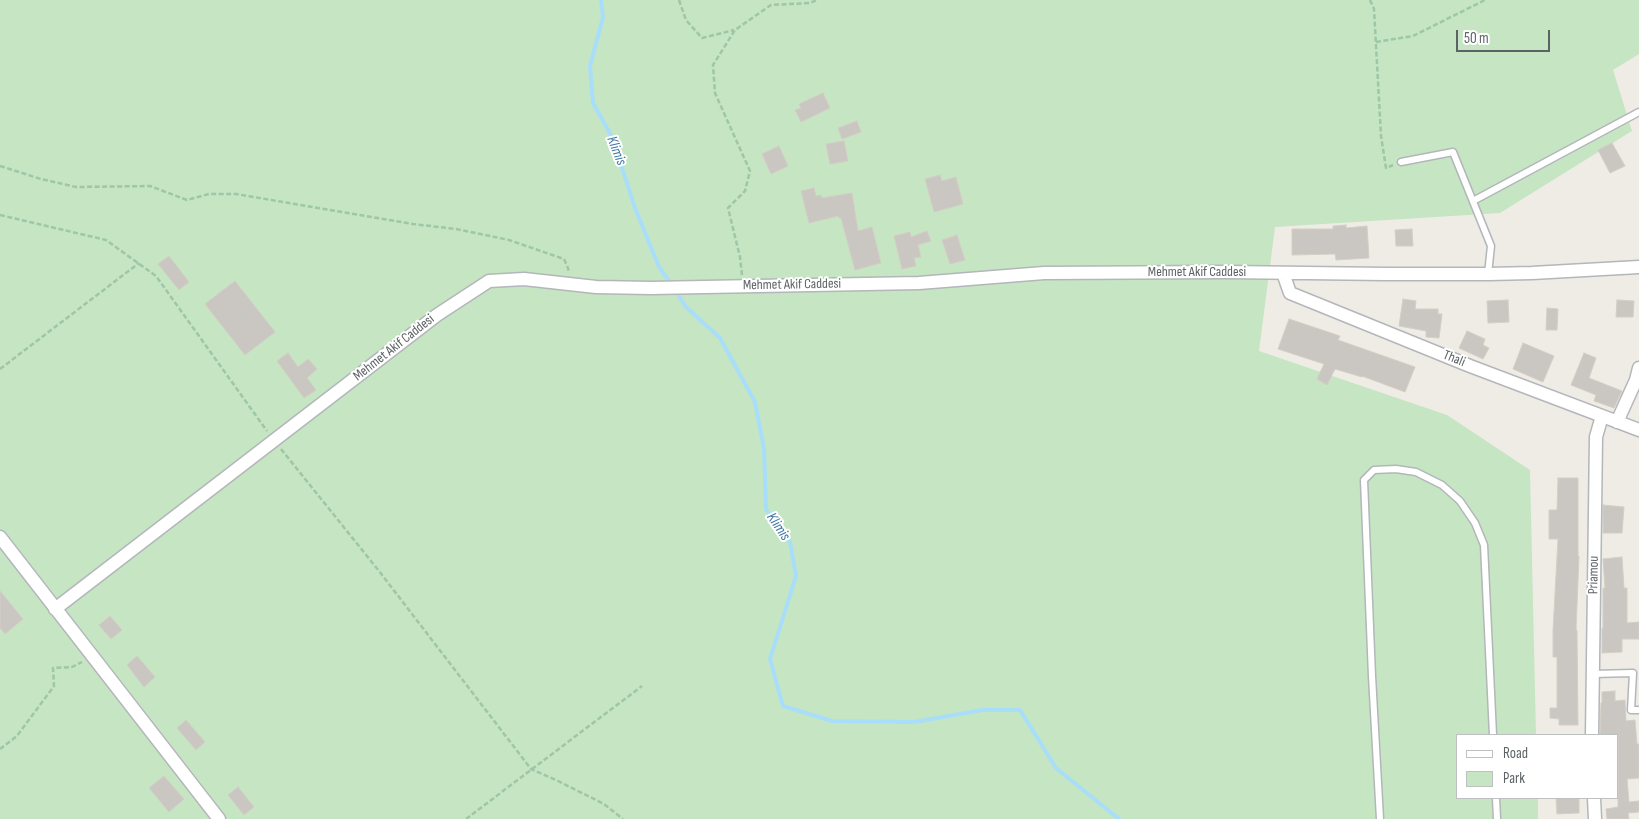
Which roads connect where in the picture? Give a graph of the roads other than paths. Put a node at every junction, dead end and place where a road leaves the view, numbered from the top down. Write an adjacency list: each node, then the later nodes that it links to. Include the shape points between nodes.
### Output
1 (1639, 112): 3 (lane)
2 (1401, 162): 3 (lane, via 1452,152)
3 (1473, 201): 6 (lane, via 1491,246)
4 (1639, 266): 6 (street, Mehmet Akif Caddesi)
5 (1282, 273): 6 (street, Mehmet Akif Caddesi); 8 (street, Thali, via 1290,293); 12 (street, Mehmet Akif Caddesi, via 1044,273 919,282 651,288 596,287 524,279 489,281 436,315)
6 (1488, 274)
7 (1639, 368): 9 (street)
8 (1602, 416): 9 (street, Thali); 13 (street, Priamou, via 1596,438)
9 (1617, 422): 10 (street, Thali)
10 (1639, 430)
11 (0, 537): 12 (street)
12 (55, 609): 19 (street)
13 (1592, 674): 14 (lane, via 1633,673 1631,710); 16 (street, Priamou)
14 (1639, 710)
15 (1493, 734): 20 (lane, via 1484,545 1475,523 1460,501 1442,485 1416,472 1374,470 1364,480)
16 (1592, 734)
17 (1496, 799): 21 (lane)
18 (1594, 799): 22 (street)
19 (219, 819)
20 (1380, 819)
21 (1497, 819)
22 (1595, 819)

